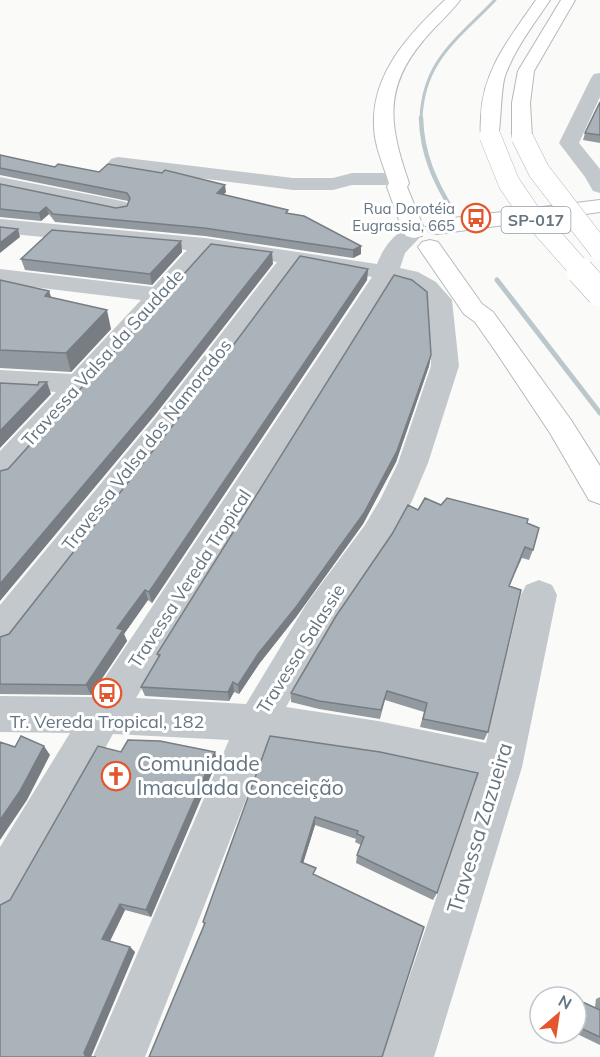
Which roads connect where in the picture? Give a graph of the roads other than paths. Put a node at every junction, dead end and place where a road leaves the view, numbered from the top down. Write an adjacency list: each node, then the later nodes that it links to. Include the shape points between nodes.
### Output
1 (453, 0): 7 (main road, via 419,32 392,76 383,125)
2 (543, 0): 23 (main road, SP-017, bridge, via 496,74 490,99 490,136 509,183 528,210)
3 (568, 0): 19 (main road, SP-017, bridge, via 526,72 521,103 522,137 539,171)
4 (600, 78): 6 (street, via 569,143)
5 (118, 163): 9 (street)
6 (598, 180)
7 (398, 181): 9 (street, via 352,179 333,184); 17 (main road, via 397,187)
8 (0, 183): 11 (street)
9 (293, 184): 10 (street)
10 (207, 189)
11 (68, 199): 13 (street); 16 (street)
12 (600, 206): 17 (main road)
13 (118, 207)
14 (600, 214): 17 (main road)
15 (0, 226): 16 (street, Travessa Salassie)
16 (36, 229): 18 (street, Travessa Salassie); 21 (street)
17 (430, 237): 22 (street, Travessa Vereda Tropical, via 400,266); 28 (main road, via 473,309 484,317 561,427)
18 (205, 245): 20 (street, Travessa Salassie); 24 (street, Travessa Valsa da Saudade)
19 (600, 250)
20 (293, 256): 22 (street, Travessa Salassie); 30 (street, Travessa Valsa dos Namorados, via 167,423)
21 (5, 260): 24 (street)
22 (387, 272): 32 (street, Travessa Vereda Tropical); 33 (street, Travessa Salassie, via 409,277 440,300 445,366 413,463 396,501 320,614)
23 (600, 292)
24 (159, 295): 26 (street, Travessa Valsa da Saudade)
25 (0, 380): 26 (street)
26 (80, 384): 27 (street, Travessa Valsa da Saudade)
27 (0, 471)
28 (600, 492)
29 (539, 595): 34 (street, Travessa Zazueira)
30 (0, 632)
31 (0, 714): 32 (street)
32 (103, 715): 33 (street); 35 (street, Travessa Vereda Tropical)
33 (256, 723): 34 (street, via 405,744); 36 (street, Travessa Salassie)
34 (501, 767): 37 (street, Travessa Zazueira)
35 (0, 890)
36 (119, 1057)
37 (408, 1057)

